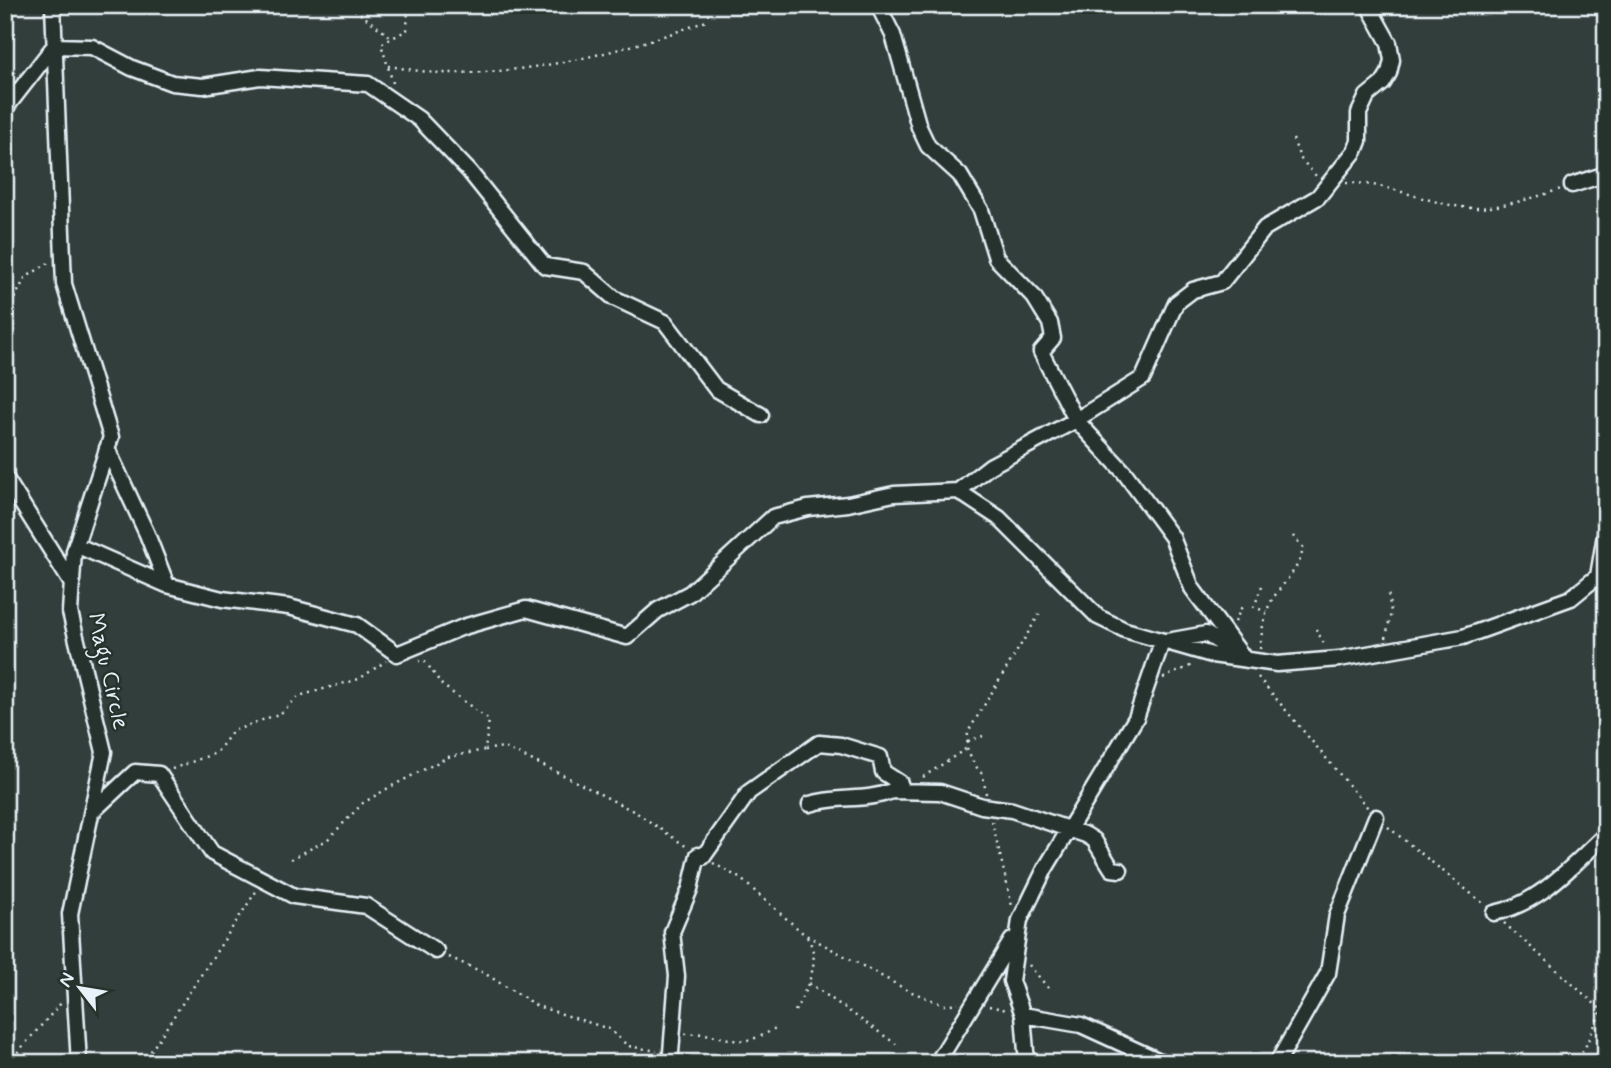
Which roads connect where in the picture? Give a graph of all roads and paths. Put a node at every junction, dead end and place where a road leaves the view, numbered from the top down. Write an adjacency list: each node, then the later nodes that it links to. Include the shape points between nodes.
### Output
1 (53, 5): 8 (street, Magu Circle)
2 (349, 5): 7 (path)
3 (408, 5): 7 (path, via 407,30)
4 (878, 5): 19 (street, via 892,34 928,146 960,175 981,209 996,258 1034,297 1050,323 1053,338 1041,352)
5 (1368, 5): 14 (street, via 1392,60 1383,83 1367,96 1359,113 1359,141 1354,151)
6 (709, 20): 9 (path, via 552,66 450,74)
7 (392, 38): 9 (path, via 381,44)
8 (54, 47): 10 (street, via 92,47 132,68 182,84 203,86 260,77 368,84); 11 (street); 16 (street, Magu Circle)
9 (388, 66): 10 (path)
10 (400, 106): 18 (street, via 419,119 469,171 545,266 584,272 614,298 665,322 716,390)
11 (5, 109)
12 (1293, 139): 14 (path, via 1300,158)
13 (1606, 174): 15 (street)
14 (1328, 183): 15 (path, via 1391,187 1473,208); 19 (street, via 1318,197 1265,228 1222,282 1193,290 1176,303 1143,378)
15 (1572, 185)
16 (63, 253): 17 (path, via 25,278); 20 (street, Magu Circle, via 64,284 111,437)
17 (5, 317)
18 (761, 415)
19 (1076, 420): 22 (street, via 990,466); 38 (street, via 1124,472 1172,537 1192,588)
20 (107, 448): 25 (street, Magu Circle); 28 (street)
21 (5, 477): 27 (street)
22 (958, 491): 34 (street, via 999,519 1098,617); 36 (street, via 894,494 774,517 690,593 658,610 627,637 526,608)
23 (1606, 529): 26 (street)
24 (1290, 533): 31 (path, via 1303,547 1302,559)
25 (76, 545): 27 (street, Magu Circle); 28 (street)
26 (1604, 554): 35 (street, via 1598,576 1572,598 1463,637)
27 (72, 584): 50 (street, Magu Circle, via 70,612 104,752)
28 (167, 586): 36 (street, via 289,607 357,625)
29 (1262, 586): 31 (path, via 1254,607)
30 (1388, 592): 35 (path, via 1391,612)
31 (1267, 612): 38 (path, via 1260,655)
32 (1040, 613): 43 (path, via 968,732)
33 (1316, 629): 40 (path, via 1326,648)
34 (1162, 642): 37 (street); 38 (street, via 1206,634); 41 (street)
35 (1382, 651): 40 (street)
36 (397, 654): 46 (path, via 359,679 299,696 281,713 233,731 216,753)
37 (1212, 654): 38 (street); 41 (path)
38 (1245, 658): 40 (street, via 1277,664); 51 (path)
39 (413, 660): 45 (path, via 425,661 442,685 489,720)
40 (1325, 660)
41 (1147, 684): 52 (street, via 1136,718)
42 (983, 736): 43 (path)
43 (968, 741): 44 (path)
44 (967, 748): 47 (path); 49 (path, via 983,775)
45 (485, 750): 54 (path, via 503,747 561,775 636,813); 55 (path, via 448,757 390,787 363,803 327,840)
46 (170, 770)
47 (900, 790): 48 (street, via 873,798 828,798); 49 (street, via 940,792); 54 (street, via 900,783 883,772 880,757 820,743 749,792)
48 (810, 804)
49 (990, 807): 52 (street); 59 (path)
50 (91, 813): 57 (street, via 135,772 159,774 212,853); 64 (street, Magu Circle, via 70,914)
51 (1376, 817): 58 (path); 82 (street, via 1337,915 1328,972)
52 (1069, 830): 56 (street, via 1094,840 1112,869); 59 (street, via 1028,899)
53 (1606, 834): 58 (street, via 1531,899)
54 (700, 856): 60 (path, via 741,879); 73 (street, via 672,932 677,976)
55 (291, 859)
56 (1120, 870)
57 (263, 880): 61 (street, via 294,896 366,906); 77 (path)
58 (1493, 913): 68 (path)
59 (1018, 930): 66 (street); 69 (street, via 1011,981)
60 (804, 934): 63 (path, via 813,952); 66 (path, via 907,990 944,1005)
61 (436, 951): 73 (path, via 484,973 537,1006 609,1029 628,1046)
62 (1027, 962): 65 (path)
63 (809, 983): 67 (path); 72 (path)
64 (74, 988): 75 (path); 76 (street, Magu Circle)
65 (1049, 989)
66 (974, 1004): 69 (path); 79 (street)
67 (795, 1011)
68 (1601, 1011): 70 (path); 83 (path, via 1584,1050)
69 (1023, 1014): 80 (street); 81 (street, via 1081,1025)
70 (1606, 1014)
71 (778, 1027): 73 (path, via 759,1039 741,1042 701,1032)
72 (896, 1044)
73 (672, 1046)
74 (837, 1058): 78 (path)
75 (8, 1063)
76 (79, 1063)
77 (143, 1063)
78 (839, 1063)
79 (937, 1063)
80 (1027, 1063)
81 (1164, 1063)
82 (1277, 1063)
83 (1573, 1063)

